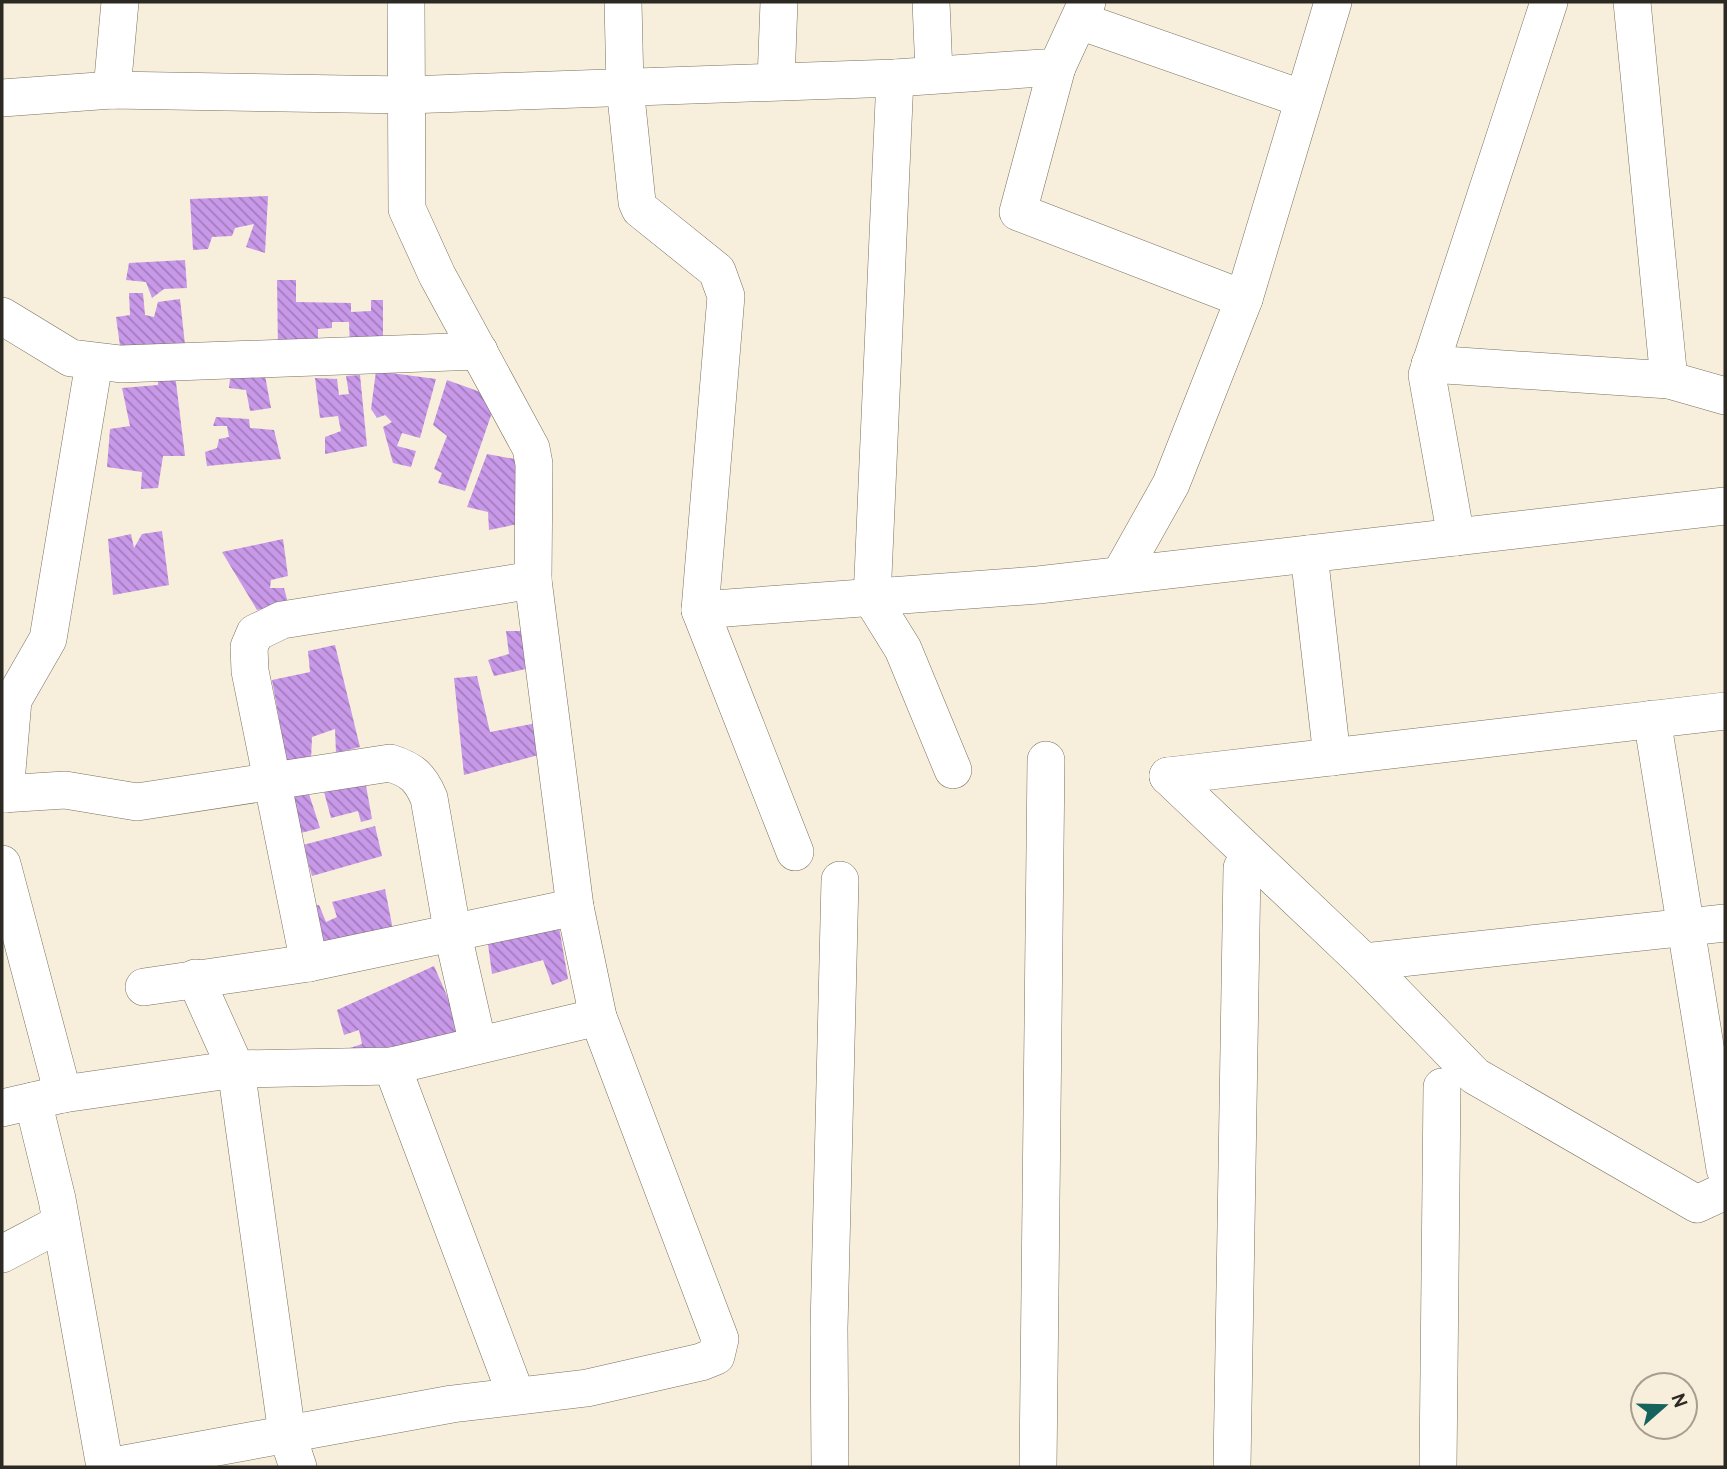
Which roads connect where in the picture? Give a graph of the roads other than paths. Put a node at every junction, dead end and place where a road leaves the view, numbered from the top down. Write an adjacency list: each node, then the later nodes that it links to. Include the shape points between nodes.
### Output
1 (120, 2): 15 (street)
2 (406, 2): 16 (street)
3 (622, 2): 14 (street)
4 (779, 2): 13 (street)
5 (932, 2): 11 (street)
6 (1333, 2): 18 (street)
7 (1549, 2): 23 (street)
8 (1632, 2): 24 (street)
9 (1084, 11): 10 (street); 18 (street)
10 (1057, 67): 11 (street); 19 (street, via 1018,212)
11 (934, 73): 12 (street)
12 (895, 78): 13 (street); 31 (street)
13 (776, 80): 14 (street)
14 (625, 87): 16 (street); 32 (street, via 640,209 717,271 726,296)
15 (112, 90): 16 (street); 17 (street)
16 (406, 95): 21 (street, via 407,209)
17 (2, 98)
18 (1303, 99): 19 (street)
19 (1244, 299): 29 (street, via 1171,484)
20 (2, 316): 22 (street, via 71,358)
21 (479, 351): 22 (street); 30 (street, via 531,448)
22 (94, 363): 39 (street, via 48,639 13,700)
23 (1430, 364): 24 (street); 27 (street, via 1427,375)
24 (1669, 380): 25 (street)
25 (1725, 396)
26 (1725, 506): 27 (street)
27 (1456, 537): 28 (street)
28 (1309, 554): 29 (street); 35 (street)
29 (1120, 575): 31 (street)
30 (533, 580): 38 (street, via 282,620 255,633 249,647 250,671); 44 (street)
31 (872, 599): 32 (street); 37 (street, via 903,649)
32 (700, 610): 40 (street)
33 (1725, 711): 34 (street)
34 (1652, 719): 35 (street); 46 (street)
35 (1332, 757): 48 (street, via 1168,776)
36 (1046, 760): 67 (street)
37 (953, 770)
38 (274, 780): 39 (street, via 137,802 65,790); 47 (street, via 390,763 420,777 429,798); 49 (street)
39 (4, 794)
40 (795, 852)
41 (2, 864): 57 (street)
42 (1242, 868): 68 (street)
43 (840, 880): 66 (street)
44 (575, 907): 47 (street); 52 (street)
45 (1725, 923): 46 (street)
46 (1686, 927): 48 (street); 58 (street)
47 (453, 935): 49 (street); 53 (street)
48 (1364, 962): 60 (street, via 1475,1076 1697,1204)
49 (309, 963): 50 (street)
50 (195, 978): 51 (street); 55 (street)
51 (144, 987)
52 (598, 1017): 53 (street); 63 (street, via 720,1339 716,1356 702,1362 587,1388)
53 (478, 1045): 54 (street)
54 (392, 1066): 55 (street); 63 (street)
55 (236, 1069): 57 (street); 64 (street)
56 (1442, 1087): 69 (street)
57 (33, 1101): 61 (street)
58 (1722, 1132): 59 (street)
59 (1725, 1169)
60 (1725, 1191)
61 (61, 1223): 62 (street); 65 (street)
62 (2, 1254)
63 (516, 1395): 64 (street)
64 (292, 1451): 65 (street)
65 (106, 1467)
66 (830, 1467)
67 (1038, 1467)
68 (1232, 1467)
69 (1438, 1467)

